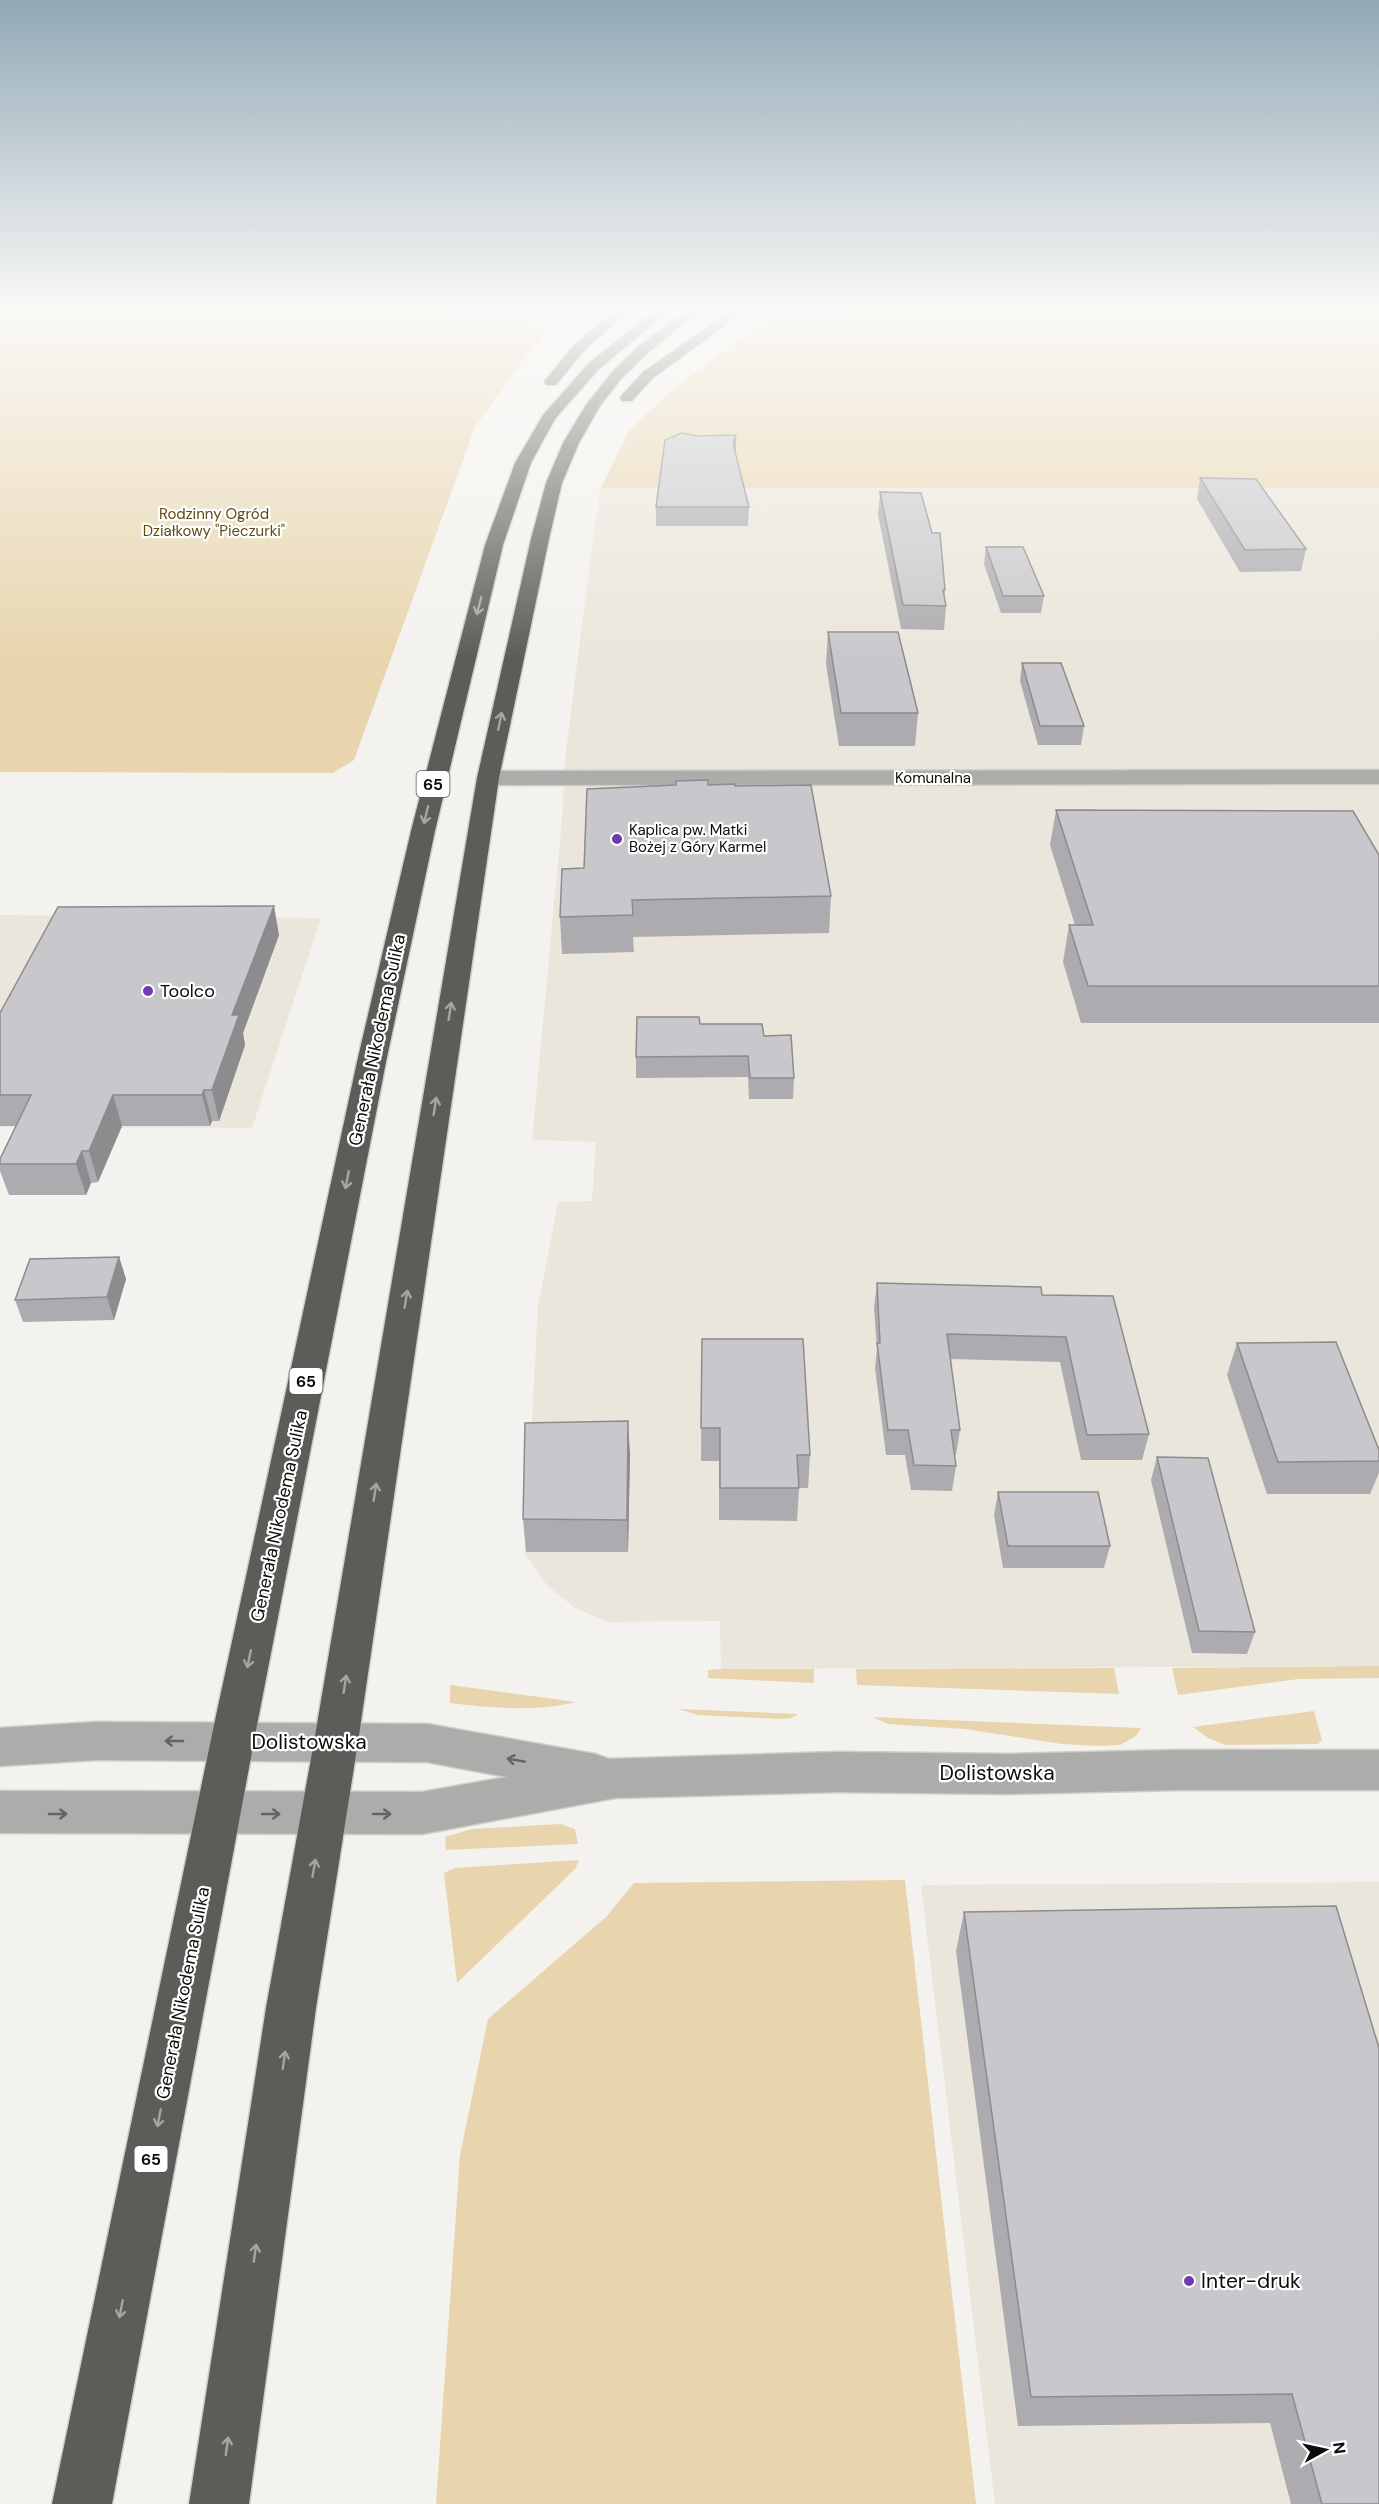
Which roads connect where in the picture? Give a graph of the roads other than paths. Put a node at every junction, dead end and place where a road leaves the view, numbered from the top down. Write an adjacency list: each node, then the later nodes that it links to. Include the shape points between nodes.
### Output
1 (544, 425): 6 (highway, Generała Nikodema Sulika / 65, via 525,462)
2 (582, 425): 5 (highway, via 554,483)
3 (591, 441): 5 (highway, via 570,484)
4 (509, 455): 6 (highway, via 493,500)
5 (545, 517): 8 (highway, one-way to 5)
6 (494, 549): 9 (highway, Generała Nikodema Sulika / 65, one-way to 9, via 433,780 380,1020)
7 (1379, 777): 8 (street, Komunalna)
8 (488, 778): 10 (highway, one-way to 8)
9 (232, 1741): 10 (street, Dolistowska); 11 (street, Dolistowska, one-way to 11, via 95,1741); 15 (highway, Generała Nikodema Sulika / 65)
10 (336, 1742): 13 (street, Dolistowska, one-way to 10, via 427,1743); 16 (highway)
11 (0, 1747)
12 (1379, 1770): 13 (street, Dolistowska)
13 (615, 1778): 16 (street, Dolistowska, one-way to 13, via 422,1814)
14 (0, 1812): 15 (street, Dolistowska, one-way to 15)
15 (218, 1813): 16 (street, Dolistowska, one-way to 16); 17 (highway, Generała Nikodema Sulika / 65, one-way to 17)
16 (324, 1814): 18 (highway, one-way to 16, via 291,2008)
17 (82, 2504)
18 (219, 2504)

